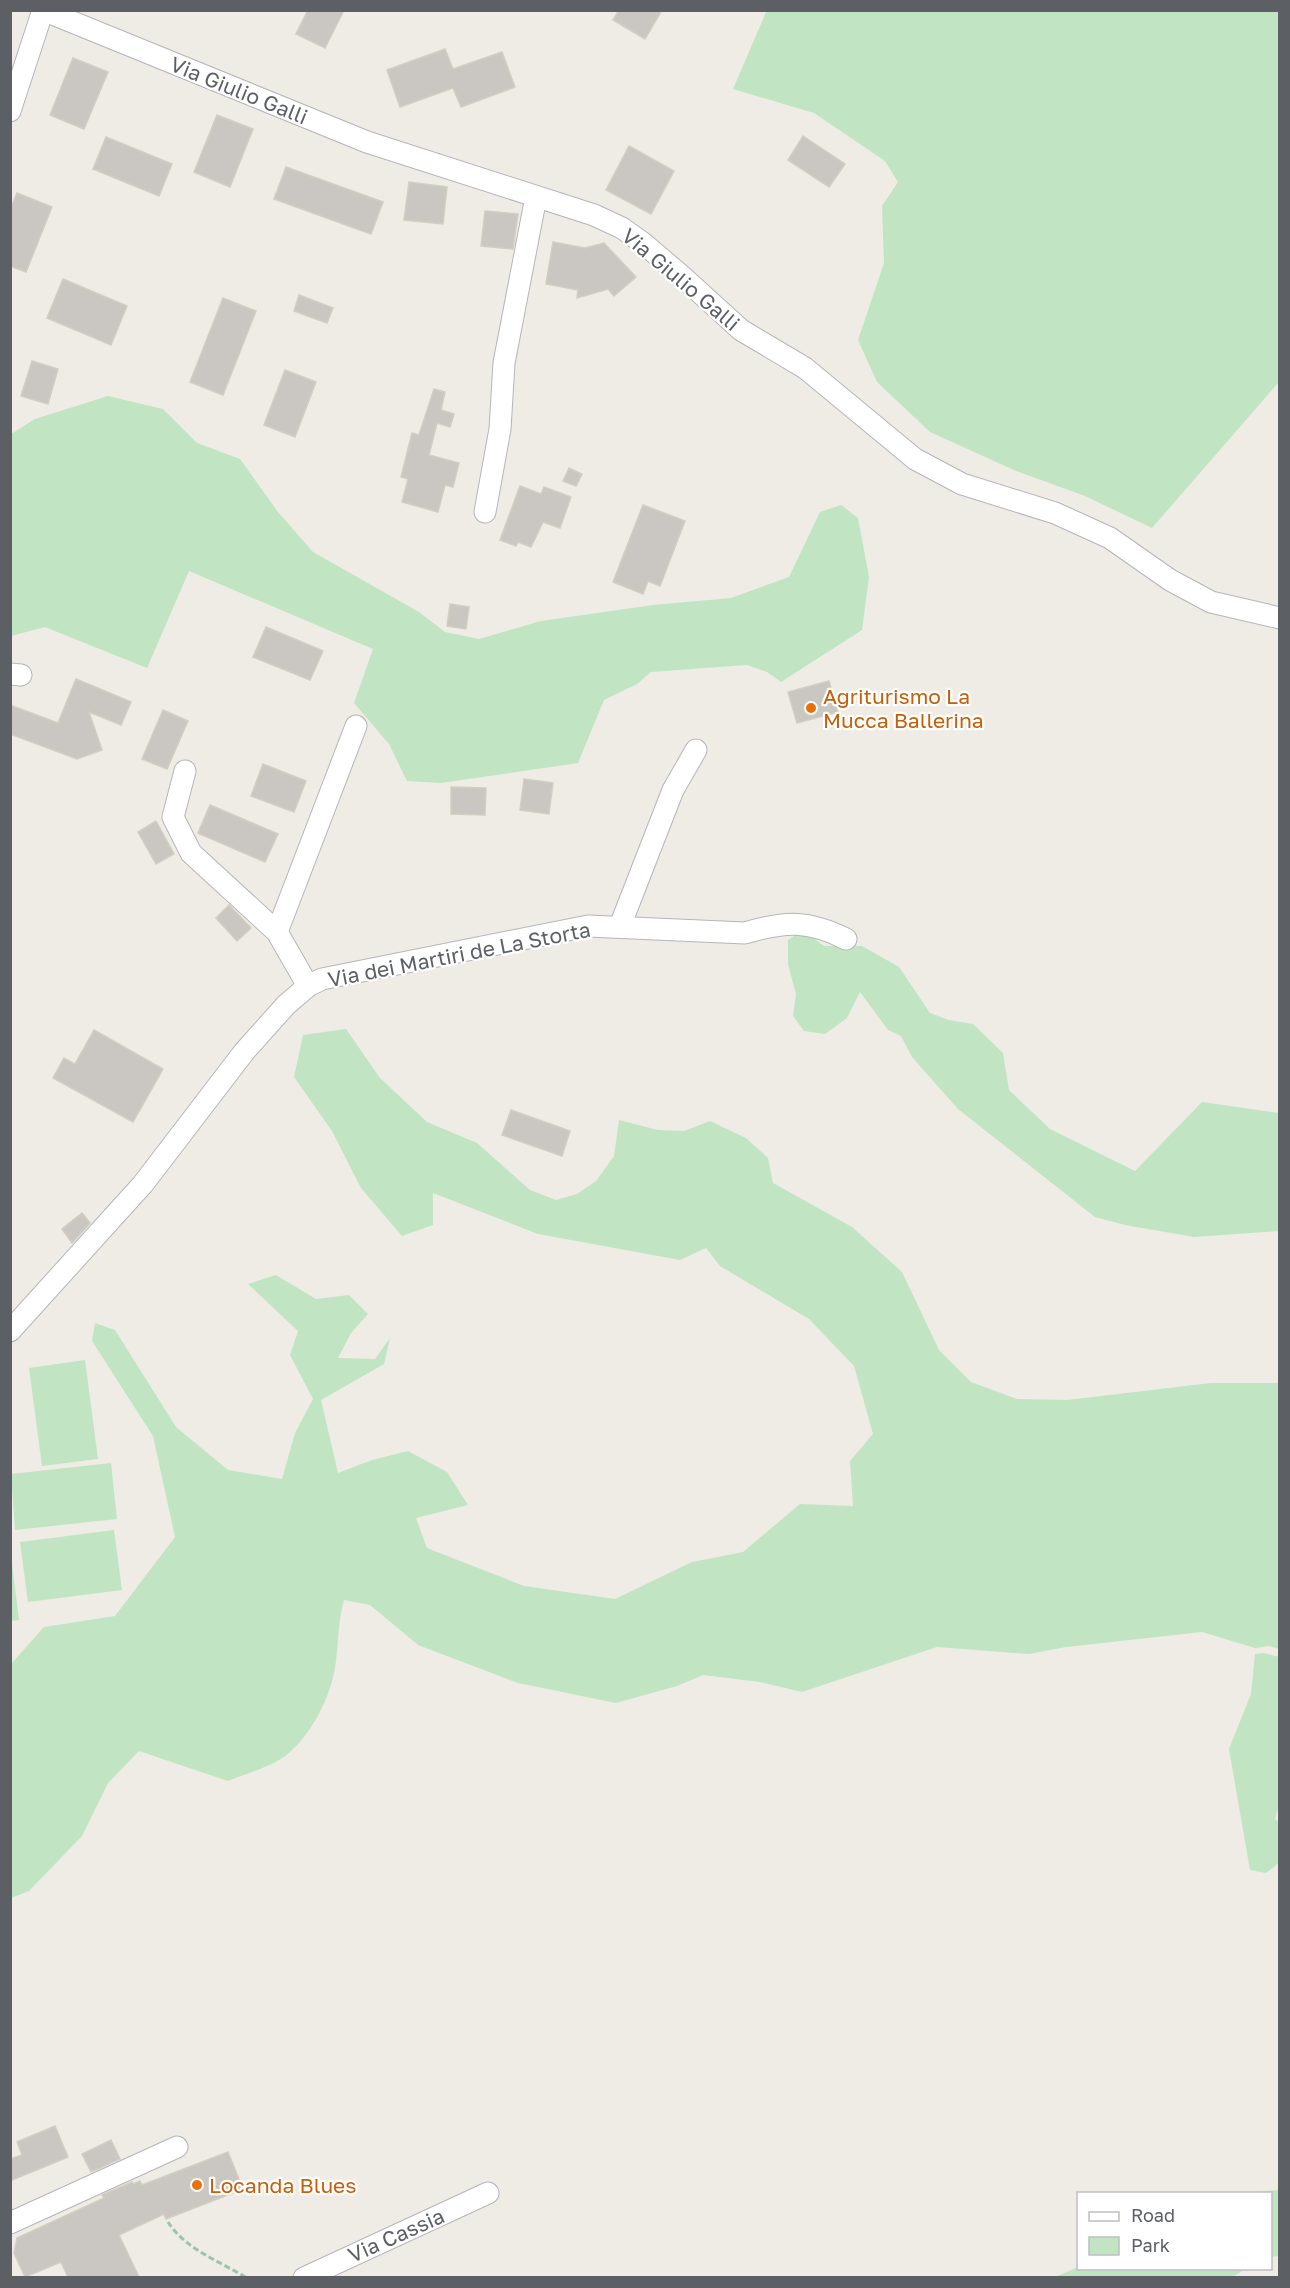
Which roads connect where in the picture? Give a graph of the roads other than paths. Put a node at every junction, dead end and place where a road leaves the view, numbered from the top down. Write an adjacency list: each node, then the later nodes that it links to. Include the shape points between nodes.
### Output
1 (43, 10): 2 (street); 3 (street, Via Giulio Galli, via 367,142)
2 (10, 111)
3 (536, 197): 4 (street, via 504,363 500,429); 5 (street, Via Giulio Galli, via 622,228 741,330 805,368 915,459 962,484 1055,513 1110,538 1170,580 1211,602)
4 (485, 512)
5 (1280, 618)
6 (356, 726): 10 (street)
7 (696, 750): 9 (street, via 673,790)
8 (185, 771): 10 (street, via 173,817 192,853)
9 (620, 926): 11 (street, Via dei Martiri de La Storta, via 745,933 792,924 822,927); 12 (street, Via dei Martiri de La Storta, via 588,926 335,975)
10 (277, 932): 12 (street)
11 (846, 939)
12 (308, 986): 13 (street, Via dei Martiri de La Storta, via 244,1052 143,1184)
13 (10, 1331)
14 (177, 2146): 16 (street)
15 (488, 2193): 17 (street, Via Cassia)
16 (10, 2223)
17 (304, 2277)

